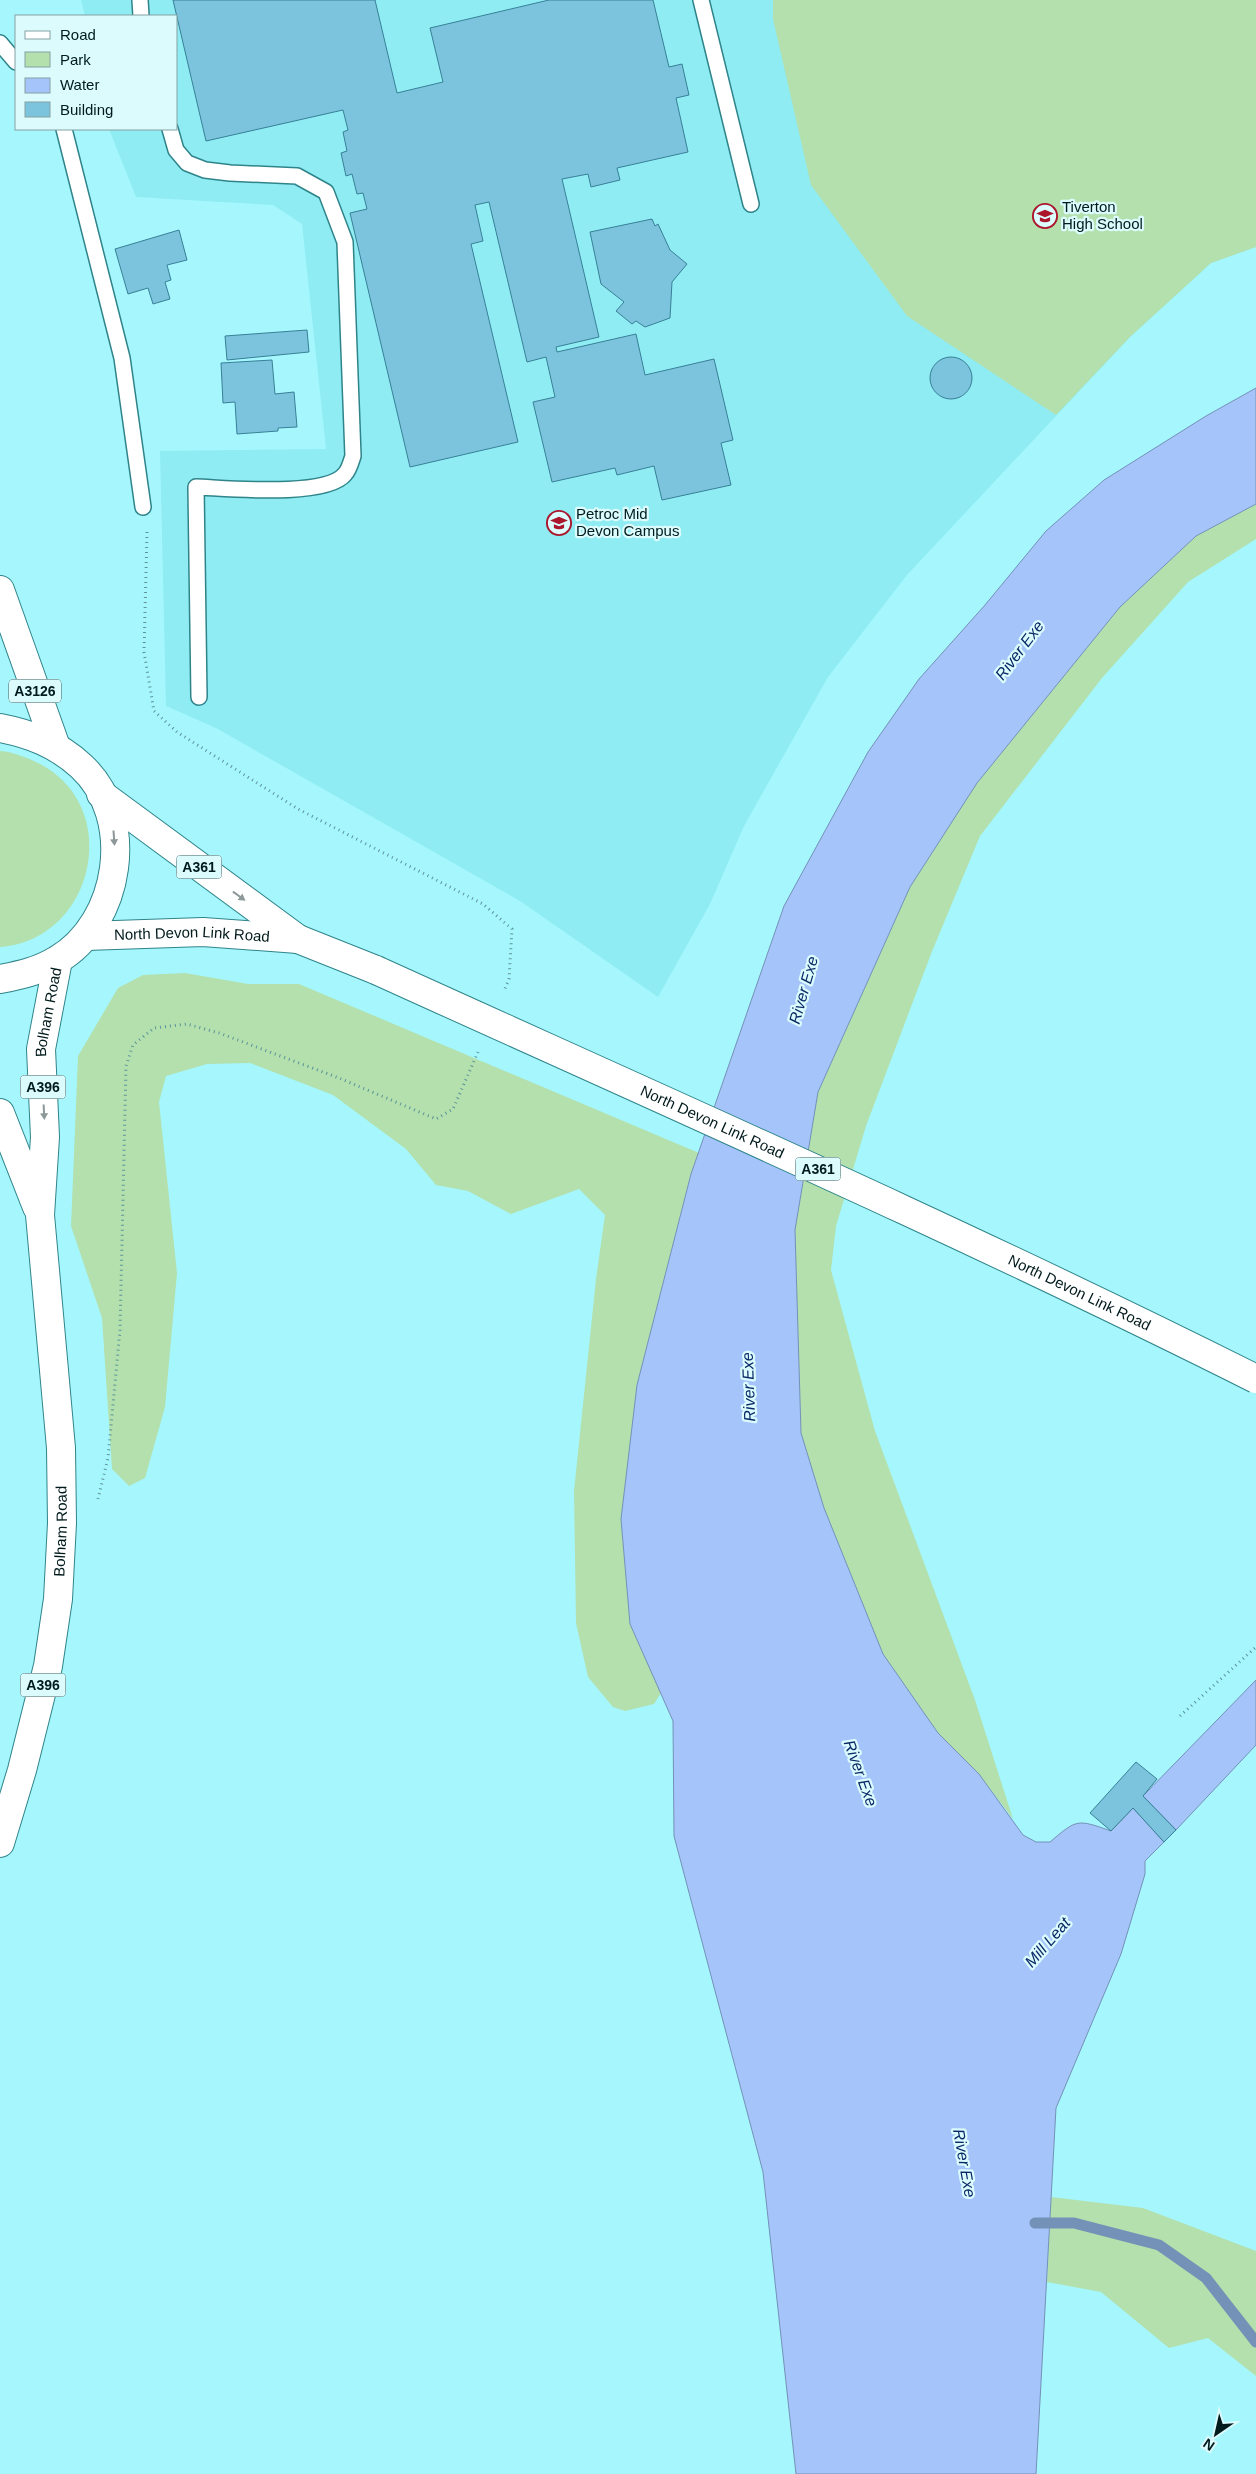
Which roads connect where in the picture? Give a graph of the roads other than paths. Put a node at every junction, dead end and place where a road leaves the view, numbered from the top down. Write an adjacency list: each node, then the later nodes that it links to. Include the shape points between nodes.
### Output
1 (140, 0): 3 (lane)
2 (702, 0): 8 (lane)
3 (141, 15)
4 (0, 43): 5 (lane)
5 (15, 61)
6 (64, 130): 9 (lane, via 122,358)
7 (170, 130): 11 (lane, via 176,150 188,163 205,170 297,176 326,192 345,242 353,456 345,474 334,482 301,490 196,487)
8 (751, 204)
9 (142, 507)
10 (0, 590): 13 (main road, A3126)
11 (199, 697)
12 (0, 728): 13 (main road, via 28,734)
13 (56, 747): 14 (main road, via 82,767)
14 (101, 794): 15 (main road, one-way to 15, via 114,830 116,867 106,904); 16 (main road, North Devon Link Road / A361, one-way to 16)
15 (86, 936): 16 (main road, North Devon Link Road / A361, via 203,932); 17 (main road)
16 (298, 939): 21 (main road, North Devon Link Road / A361, bridge, via 376,970 810,1166 1100,1301)
17 (58, 960): 18 (main road, via 29,973); 20 (main road, Bolham Road / A396, one-way to 20, via 41,1049 45,1137)
18 (0, 979)
19 (0, 1113): 20 (main road, Bolham Road / A396)
20 (40, 1215): 22 (main road, Bolham Road / A396, via 61,1448 58,1599 48,1666)
21 (1256, 1379)
22 (0, 1843)

